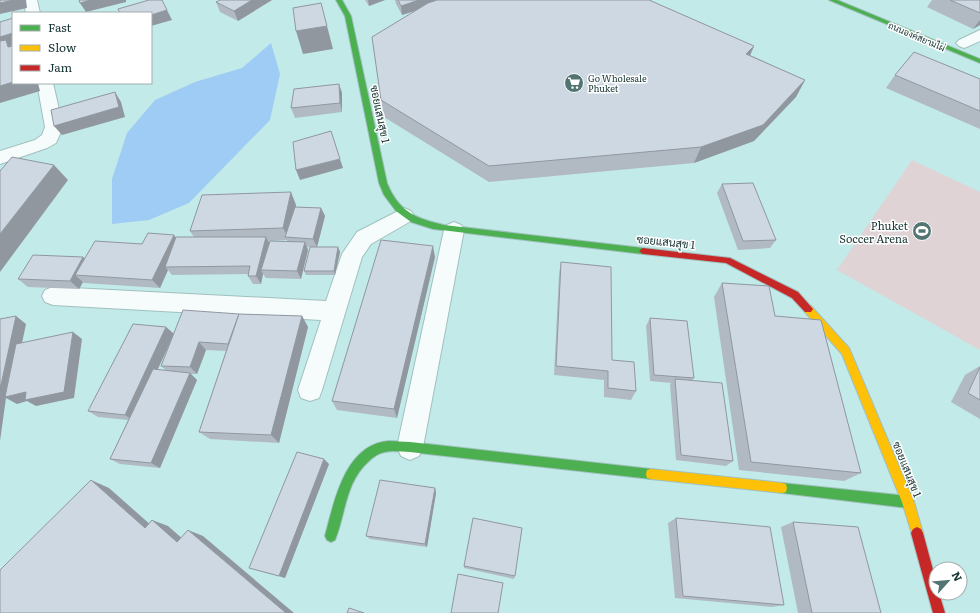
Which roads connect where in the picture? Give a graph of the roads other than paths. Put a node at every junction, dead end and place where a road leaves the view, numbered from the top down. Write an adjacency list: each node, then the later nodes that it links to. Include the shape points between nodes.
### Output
1 (30, 0): 5 (street)
2 (339, 0): 10 (street, ซอยแสนสุข 1, via 348,16 381,175 388,196)
3 (836, 0): 4 (street, ถนนองค์สยามไผ่)
4 (854, 9): 6 (street, ถนนองค์สยามไผ่); 7 (street, ถนนองค์สยามไผ่)
5 (33, 12)
6 (973, 42)
7 (980, 61)
8 (45, 84): 9 (street, via 54,127 50,138)
9 (0, 158)
10 (404, 216): 11 (street, ซอยแสนสุข 1, via 426,226); 13 (street, via 364,238 352,254)
11 (454, 230): 15 (street); 16 (street, ซอยแสนสุข 1, via 728,260 795,295 846,351)
12 (53, 296): 13 (street)
13 (334, 311): 14 (street)
14 (310, 390)
15 (410, 447): 16 (street); 17 (street, via 383,447 360,460 347,479)
16 (908, 502): 18 (street, ซอยแสนสุข 1)
17 (331, 536)
18 (938, 613)

